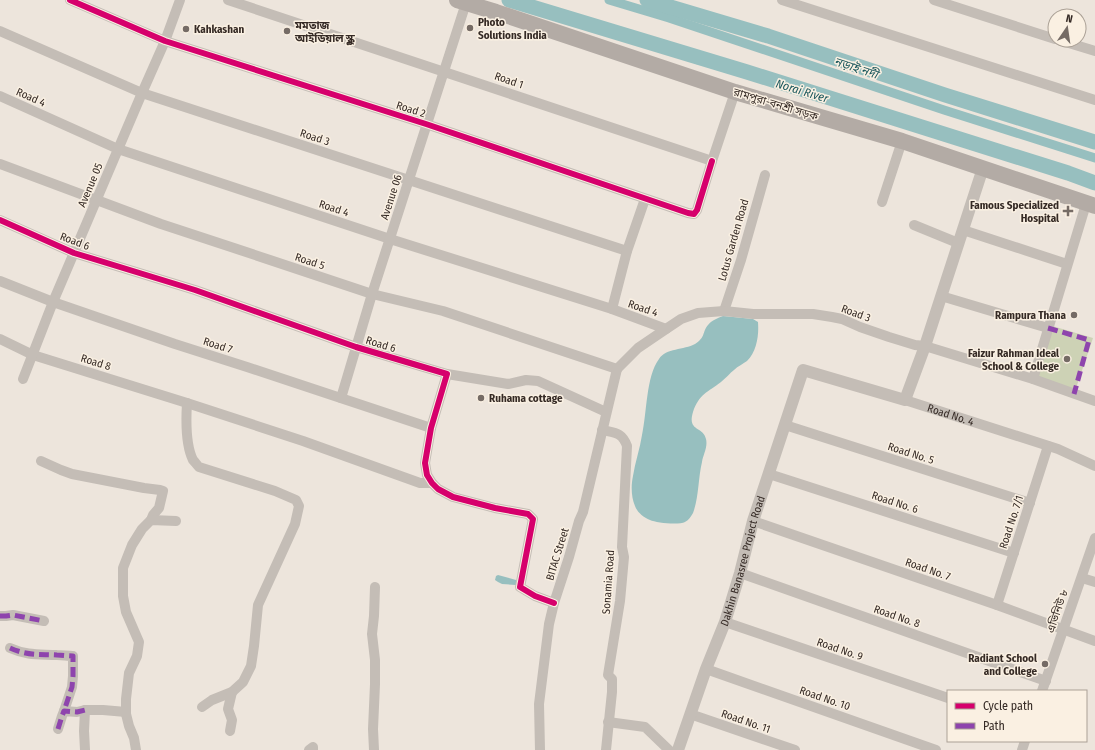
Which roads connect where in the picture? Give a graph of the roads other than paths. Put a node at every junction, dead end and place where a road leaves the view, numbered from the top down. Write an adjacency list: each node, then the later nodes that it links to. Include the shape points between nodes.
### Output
1 (70, 0): 9 (street, Road 2)
2 (180, 0): 9 (street, Avenue 05)
3 (228, 0): 12 (street, Road 1)
4 (782, 0): 16 (street)
5 (934, 0): 8 (street)
6 (461, 1): 12 (street, Avenue 06); 13 (main road, রামপুরা-বনশ্রী সড়ক)
7 (0, 31): 14 (street, Road 3)
8 (1047, 36)
9 (165, 41): 14 (street, Avenue 05); 17 (street, Road 2)
10 (1085, 48): 11 (street)
11 (1095, 51)
12 (444, 71): 17 (street, Avenue 06); 20 (street, Road 1)
13 (735, 92): 18 (main road, রামপুরা-বনশ্রী সড়ক); 20 (street)
14 (142, 93): 19 (street, Avenue 05); 24 (street, Road 3)
15 (0, 96): 19 (street, Road 4)
16 (1095, 100)
17 (426, 124): 24 (street, Avenue 06); 25 (street, Road 2)
18 (902, 141): 22 (main road, রামপুরা-বনশ্রী সড়ক); 27 (street)
19 (118, 149): 26 (street, Avenue 05); 32 (street, Road 4)
20 (712, 161): 25 (street, Road 2, via 694,214)
21 (0, 164): 26 (street, Road 5)
22 (983, 168): 28 (main road, রামপুরা-বনশ্রী সড়ক); 31 (street)
23 (765, 175): 42 (street, Lotus Garden Road)
24 (408, 180): 32 (street, Avenue 06); 34 (street, Road 3)
25 (645, 199): 34 (street)
26 (96, 200): 35 (street, Avenue 05); 38 (street, Road 5)
27 (882, 202)
28 (1091, 205): 36 (street)
29 (0, 220): 35 (street, Road 6)
30 (914, 225): 33 (street)
31 (963, 230): 33 (street); 36 (street)
32 (390, 239): 38 (street, Avenue 06); 41 (street, Road 4)
33 (958, 243): 39 (street)
34 (627, 251): 41 (street)
35 (74, 253): 40 (street, Avenue 05); 47 (street, Road 6, via 195,290)
36 (1067, 264): 43 (street)
37 (0, 281): 40 (street, Road 7)
38 (372, 294): 47 (street, Avenue 06); 49 (street, Road 5, via 443,311)
39 (942, 296): 43 (street); 46 (street)
40 (53, 302): 48 (street, Avenue 05); 54 (street, Road 7)
41 (612, 309): 44 (street, Road 4)
42 (724, 311): 44 (street, Road 3, via 698,313 681,319); 46 (street, Road 3, via 832,316 889,338)
43 (1048, 328): 53 (street)
44 (666, 329): 49 (street, Road 3, via 638,348)
45 (0, 339): 48 (street, Road 8)
46 (925, 346): 53 (street, Road 3); 55 (street)
47 (356, 347): 51 (street, Road 6); 54 (street, Avenue 06)
48 (33, 355): 52 (street, Avenue 05); 57 (street, Road 8)
49 (616, 369): 58 (street, BITAC Street)
50 (803, 370): 55 (street, Road No. 4); 59 (street, Dakhin Banasree Project Road)
51 (447, 374): 58 (street, Road 6, via 508,384 526,380 538,381); 60 (street)
52 (23, 379)
53 (1033, 379): 56 (street, Road 3)
54 (341, 398): 60 (street, Road 7)
55 (905, 400): 62 (street, Road No. 4)
56 (1095, 401)
57 (187, 403): 66 (street, Road 8, via 420,483); 87 (street, via 186,426 190,451 199,467 275,491 296,500 299,506 295,524 258,605 251,666 244,682)
58 (606, 412): 61 (street, BITAC Street)
59 (785, 425): 65 (street, Dakhin Banasree Project Road); 67 (street, Road No. 5)
60 (431, 428): 66 (street, via 425,463)
61 (602, 430): 77 (street, BITAC Street, via 583,512); 94 (street, Sonamia Road, via 618,434 624,438 627,446 622,547 624,557 608,675 612,679 612,685)
62 (1048, 446): 64 (street, Road No. 4); 67 (street, Road No. 7/1)
63 (41, 460): 68 (street, via 72,474 163,491 159,508)
64 (1095, 466)
65 (769, 474): 70 (street, Dakhin Banasree Project Road); 72 (street, Road No. 6)
66 (432, 483): 77 (street, via 454,497 528,514 533,519 520,587)
67 (1030, 503): 72 (street, Road No. 7/1)
68 (151, 520): 69 (street); 92 (street, via 134,540 123,568 126,612 139,642 137,656 127,680)
69 (176, 521)
70 (753, 521): 73 (street, Dakhin Banasree Project Road); 78 (street, Road No. 7)
71 (1095, 538): 74 (street, এভিনিউ ৮)
72 (1014, 553): 78 (street, Road No. 7/1)
73 (740, 573): 81 (street, Dakhin Banasree Project Road); 86 (street, Road No. 8)
74 (1082, 578): 75 (street); 82 (street, এভিনিউ ৮)
75 (1095, 582)
76 (375, 587): 101 (street, via 372,634 375,684)
77 (554, 603): 102 (street, BITAC Street, via 539,704)
78 (996, 605): 82 (street, Road No. 7)
79 (0, 616): 80 (street, via 13,615)
80 (44, 621)
81 (725, 622): 85 (street, Dakhin Banasree Project Road); 88 (street, Road No. 9)
82 (1063, 630): 83 (street, Road No. 7); 86 (street, এভিনিউ ৮)
83 (1095, 641)
84 (10, 648): 91 (street, via 34,655 73,656 72,687)
85 (706, 669): 93 (street, Dakhin Banasree Project Road); 107 (street, Road No. 10)
86 (1044, 686)
87 (232, 692): 89 (street, via 212,700); 96 (street, via 228,709 232,720)
88 (947, 698)
89 (202, 708)
90 (85, 710): 91 (street); 92 (street); 97 (street)
91 (64, 711): 95 (street)
92 (126, 712): 98 (street)
93 (690, 714): 105 (street, Dakhin Banasree Project Road); 106 (street, Road No. 11)
94 (608, 722): 103 (street, Sonamia Road); 104 (street, via 645,727)
95 (58, 730)
96 (230, 731)
97 (85, 750)
98 (136, 750)
99 (309, 750): 100 (street, via 313,747)
100 (313, 750)
101 (374, 750)
102 (540, 750)
103 (606, 750)
104 (669, 750)
105 (678, 750)
106 (795, 750)
107 (936, 750)

